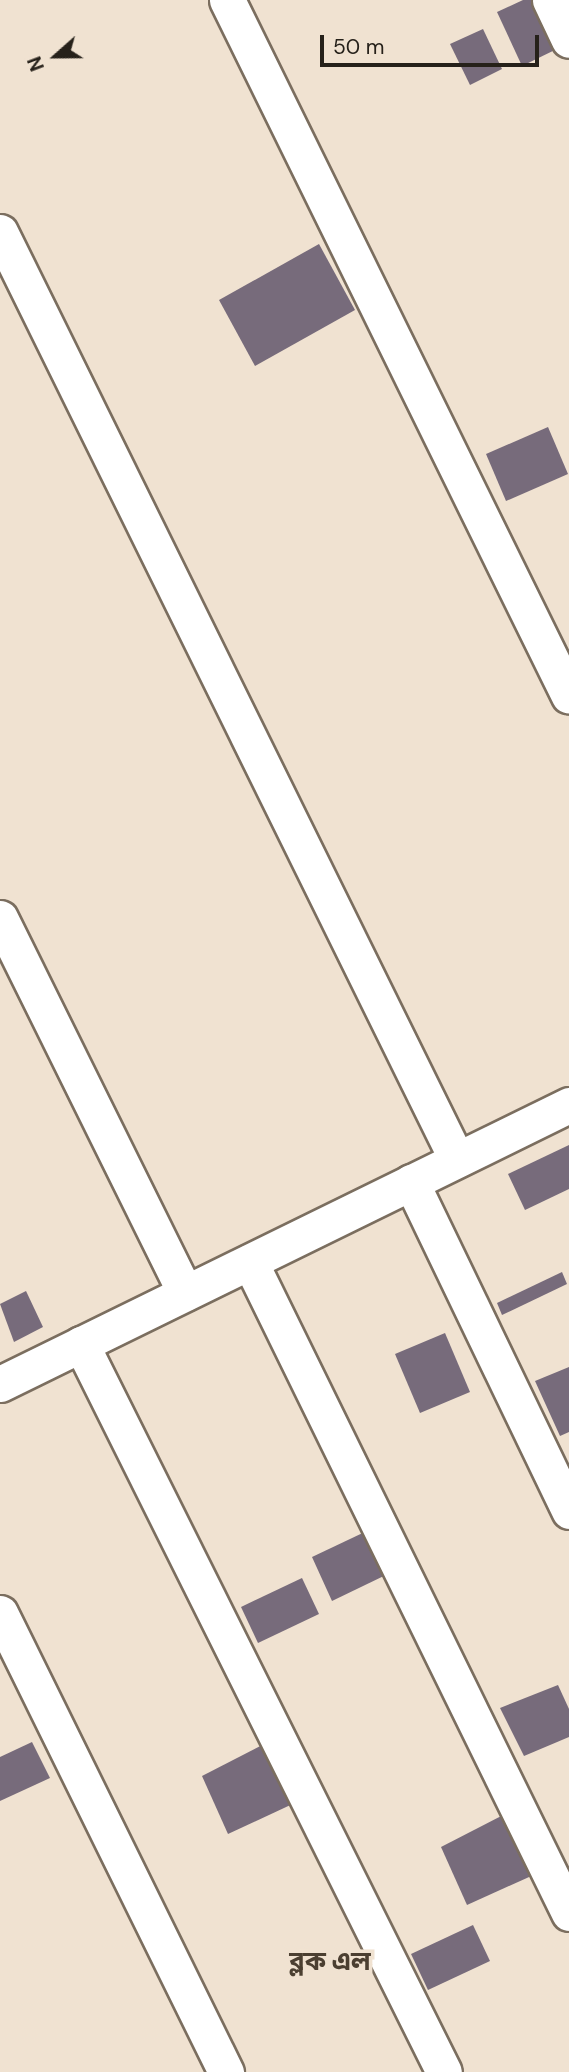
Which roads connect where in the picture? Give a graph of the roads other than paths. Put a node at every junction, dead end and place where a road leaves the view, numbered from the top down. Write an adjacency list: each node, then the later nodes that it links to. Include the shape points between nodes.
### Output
1 (227, 0): 5 (street)
2 (550, 0): 3 (street)
3 (569, 40)
4 (0, 232): 8 (street)
5 (569, 696)
6 (0, 918): 11 (street)
7 (569, 1105): 8 (street)
8 (457, 1160): 9 (street)
9 (411, 1182): 10 (street); 14 (street)
10 (250, 1262): 11 (street); 16 (street)
11 (185, 1293): 12 (street)
12 (80, 1344): 13 (street); 18 (street)
13 (0, 1384)
14 (569, 1511)
15 (0, 1613): 17 (street)
16 (569, 1913)
17 (226, 2072)
18 (443, 2072)

